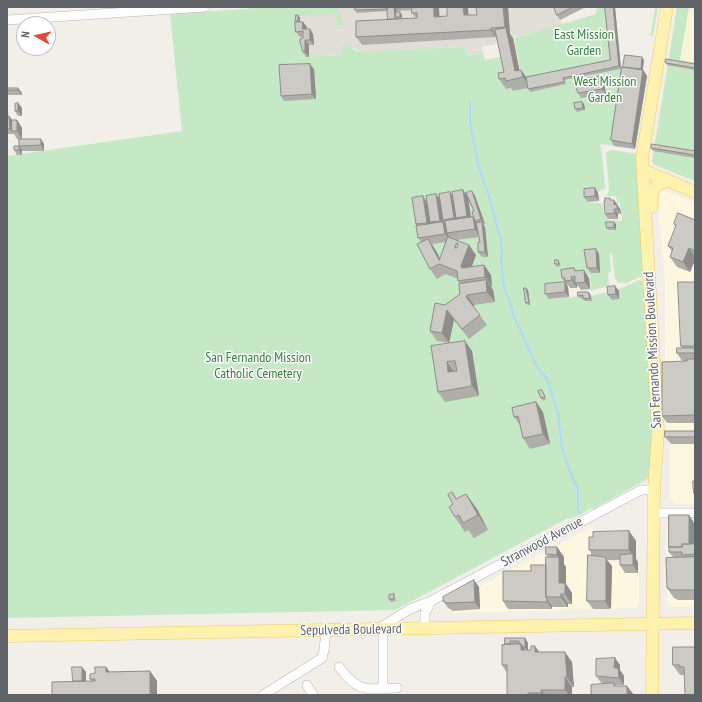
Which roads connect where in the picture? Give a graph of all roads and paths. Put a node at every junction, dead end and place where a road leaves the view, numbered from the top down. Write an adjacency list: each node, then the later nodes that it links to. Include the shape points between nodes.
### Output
1 (205, 7): 3 (street)
2 (667, 7): 4 (main road, San Fernando Mission Boulevard, via 643,149)
3 (7, 20)
4 (643, 170): 5 (main road); 7 (main road, San Fernando Mission Boulevard)
5 (669, 181): 6 (main road); 7 (main road, via 657,185 652,193 652,228)
6 (695, 192)
7 (648, 246): 8 (main road, San Fernando Mission Boulevard, via 658,424)
8 (654, 490): 9 (main road, San Fernando Mission Boulevard); 11 (street, Stranwood Avenue, via 641,490)
9 (654, 513): 10 (street); 13 (main road, San Fernando Mission Boulevard)
10 (695, 513)
11 (431, 601): 14 (street, via 425,614); 15 (street, Stranwood Avenue, via 410,609)
12 (695, 623): 13 (main road, Sepulveda Boulevard)
13 (652, 624): 14 (main road, Sepulveda Boulevard); 25 (main road, San Fernando Mission Boulevard)
14 (425, 628): 15 (main road, Sepulveda Boulevard)
15 (380, 629): 16 (main road, Sepulveda Boulevard); 21 (street)
16 (326, 630): 17 (main road, Sepulveda Boulevard); 23 (street, via 324,650 319,661)
17 (7, 636)
18 (339, 667): 22 (street)
19 (306, 685): 24 (street)
20 (397, 688): 21 (street)
21 (383, 689): 22 (street)
22 (363, 692)
23 (263, 695)
24 (313, 695)
25 (652, 695)

